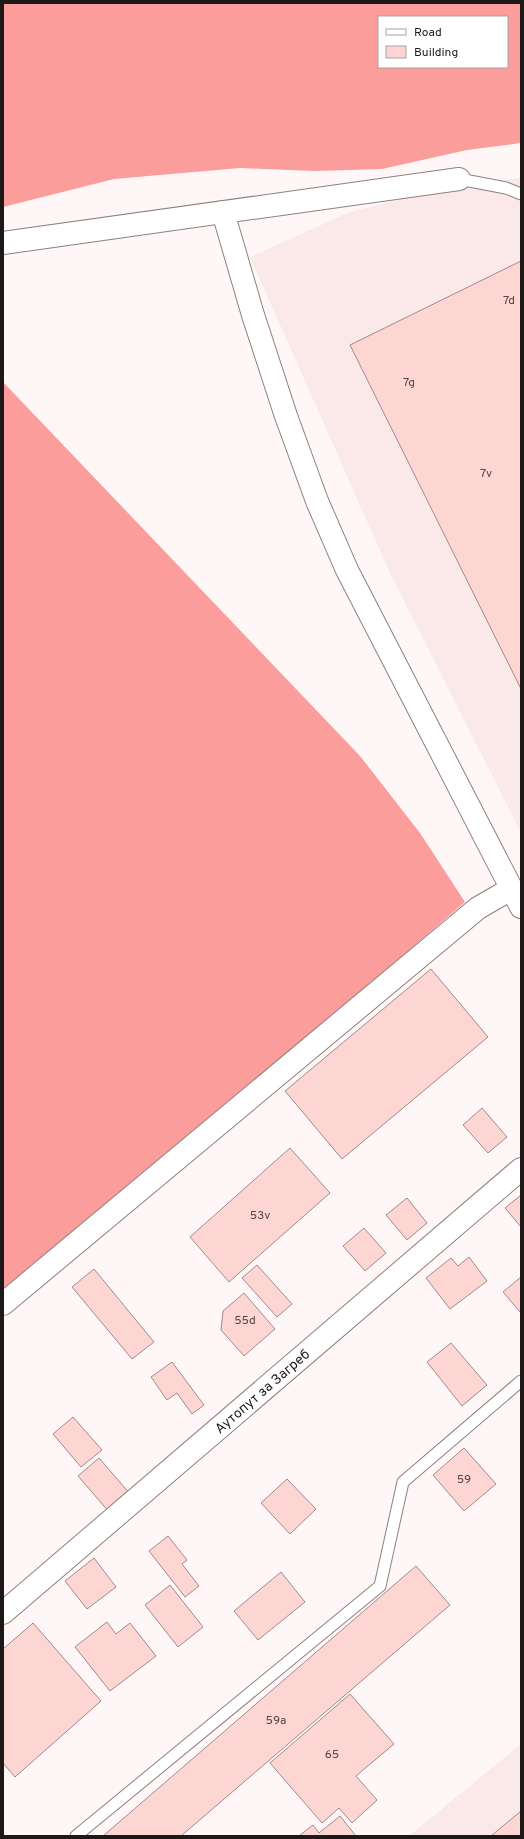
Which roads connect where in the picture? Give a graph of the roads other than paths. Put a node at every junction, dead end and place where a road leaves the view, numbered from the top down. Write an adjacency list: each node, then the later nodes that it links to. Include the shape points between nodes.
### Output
1 (459, 179): 2 (lane, via 506,188); 3 (street)
2 (521, 194)
3 (223, 212): 4 (street); 5 (street, via 286,416 317,500 347,570)
4 (3, 243)
5 (516, 898): 7 (street, via 478,908)
6 (521, 1169): 9 (street, Аутопут за Загреб)
7 (3, 1304)
8 (521, 1382): 10 (lane, via 404,1482 380,1586)
9 (3, 1613)
10 (76, 1836)

